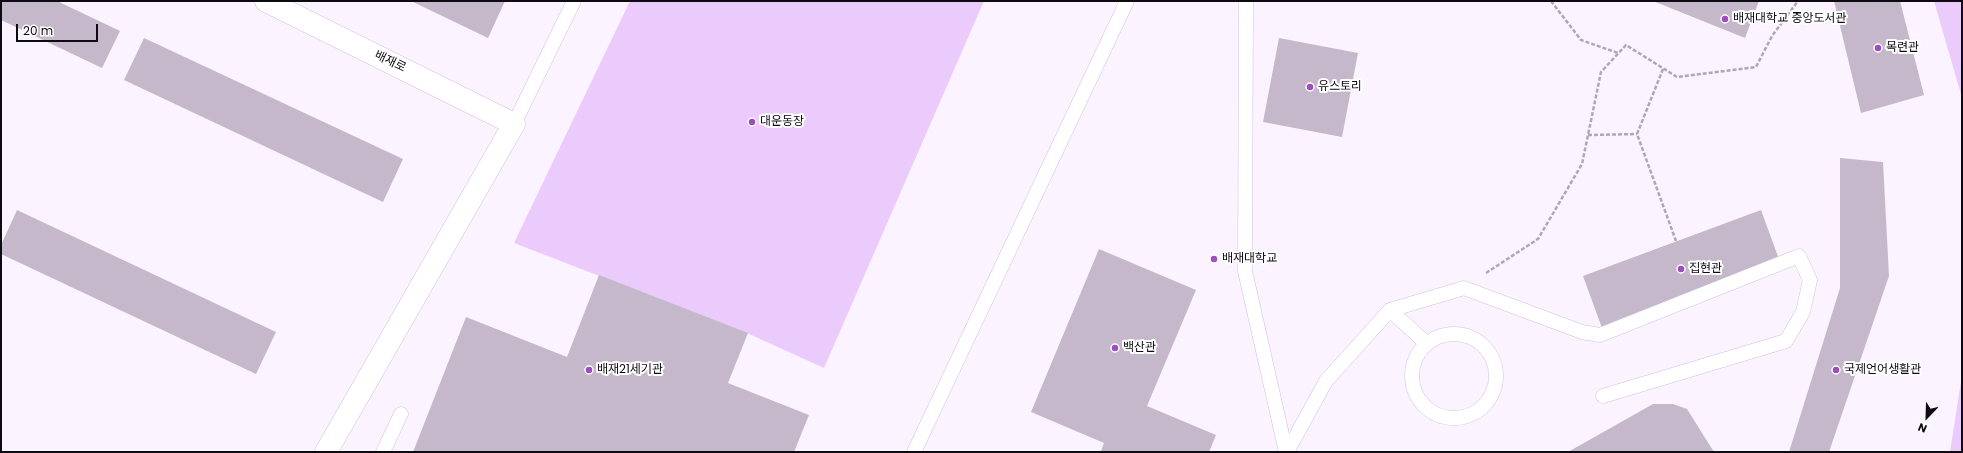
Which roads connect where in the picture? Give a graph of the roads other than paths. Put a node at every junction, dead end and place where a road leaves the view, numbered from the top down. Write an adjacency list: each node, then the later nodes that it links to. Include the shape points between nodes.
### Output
1 (266, 1): 5 (street, 배재로)
2 (574, 1): 5 (lane)
3 (1126, 1): 12 (lane)
4 (1246, 1): 13 (lane, via 1244,271)
5 (514, 124): 10 (street)
6 (1390, 310): 7 (lane); 8 (lane, via 1464,288 1582,332 1600,335 1799,256 1810,280 1803,312 1786,340); 13 (lane, via 1326,381)
7 (1426, 343): 7 (lane, via 1417,354 1412,368 1416,396 1425,407 1438,415 1451,418 1466,417 1478,411 1488,402 1495,390 1495,362 1488,350 1478,340 1459,334 1438,336)
8 (1603, 396)
9 (401, 414): 11 (lane)
10 (326, 452)
11 (383, 452)
12 (914, 452)
13 (1287, 452)

